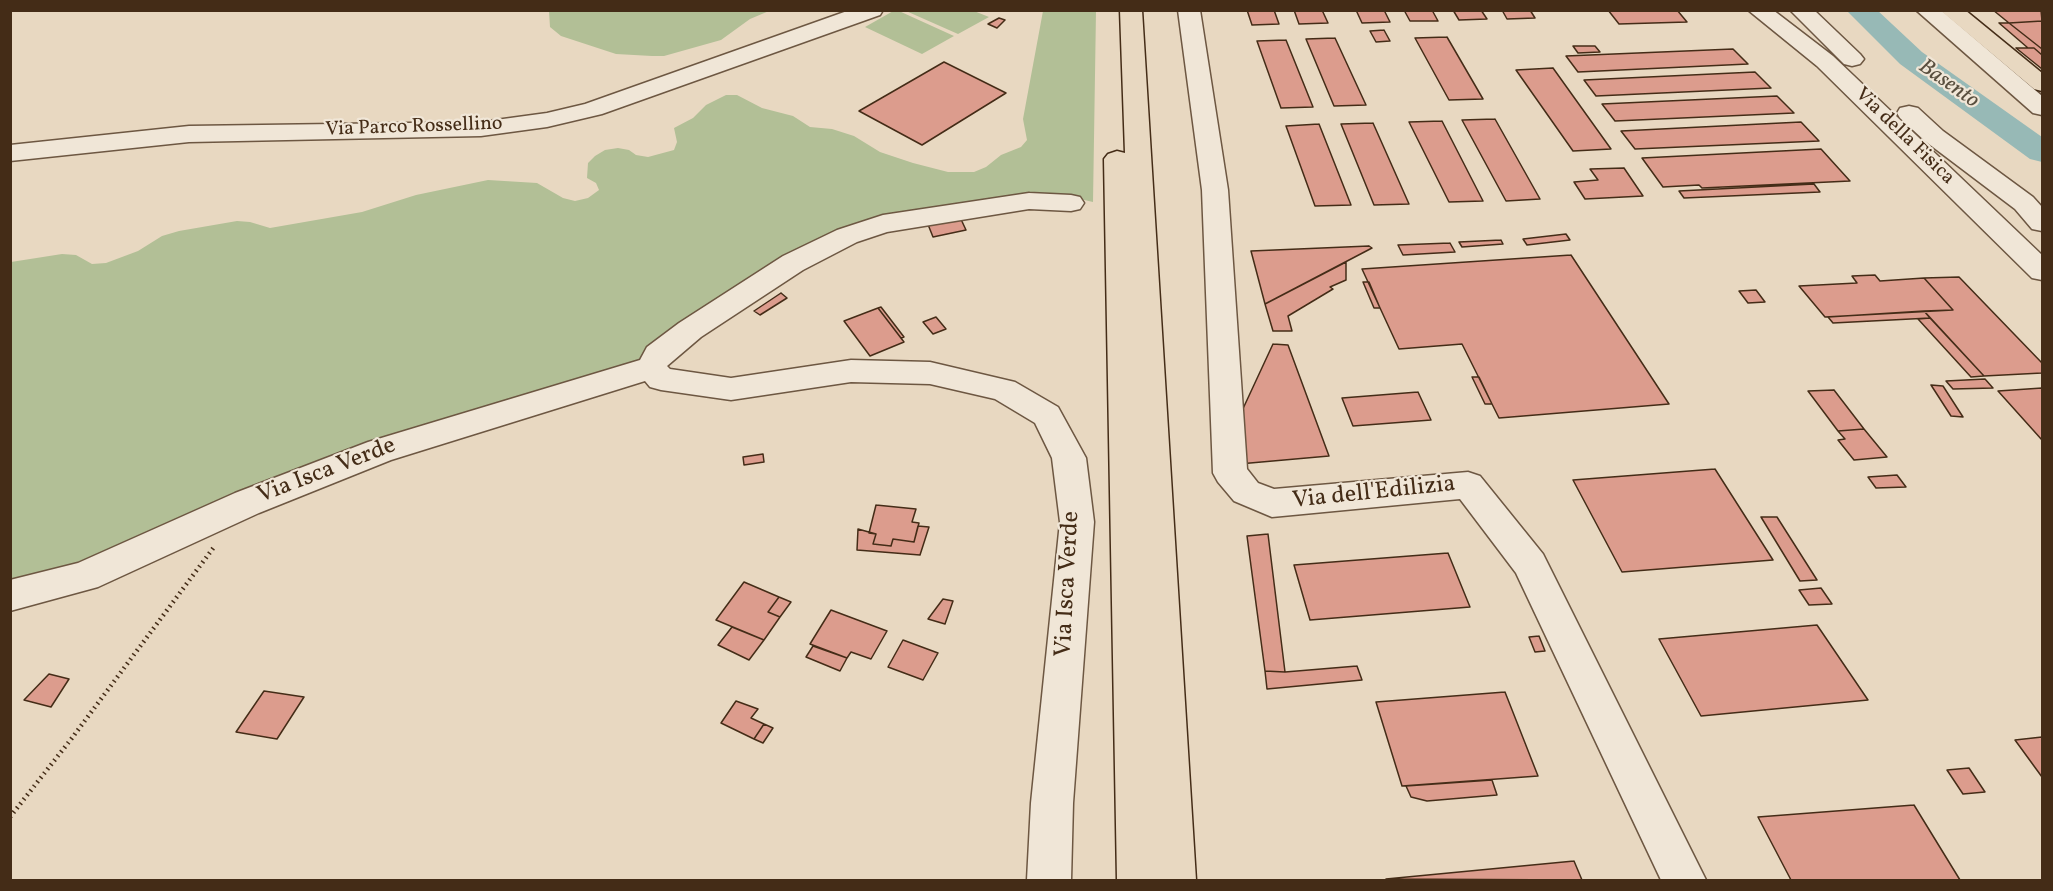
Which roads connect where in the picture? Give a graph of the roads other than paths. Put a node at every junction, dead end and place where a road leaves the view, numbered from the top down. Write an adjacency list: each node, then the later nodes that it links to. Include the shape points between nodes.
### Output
1 (872, 10): 11 (street, Via Parco Rossellino, via 593,110 548,120 481,129 189,134)
2 (1112, 10): 18 (main road)
3 (1131, 10): 19 (main road)
4 (1189, 10): 20 (street, Via dell'Edilizia, via 1215,190 1230,474 1246,492 1272,504 1468,485 1530,564)
5 (1759, 10): 14 (street, Via della Fisica, via 1825,61)
6 (1801, 10): 13 (street, via 1934,136 2024,203)
7 (1927, 10): 10 (street)
8 (1951, 10): 9 (main road)
9 (2043, 84)
10 (2043, 108)
11 (10, 153)
12 (1071, 203): 15 (street, via 1018,202 882,224 847,236 793,263 690,330 658,355)
13 (2043, 223)
14 (2043, 271)
15 (651, 368): 16 (street, Via Isca Verde, via 380,451 247,503 85,576); 17 (street, Via Isca Verde, via 661,379 731,389 851,371 930,373 1004,390 1047,415 1069,458 1077,522)
16 (10, 596)
17 (1049, 880)
18 (1139, 880)
19 (1174, 880)
20 (1684, 880)

